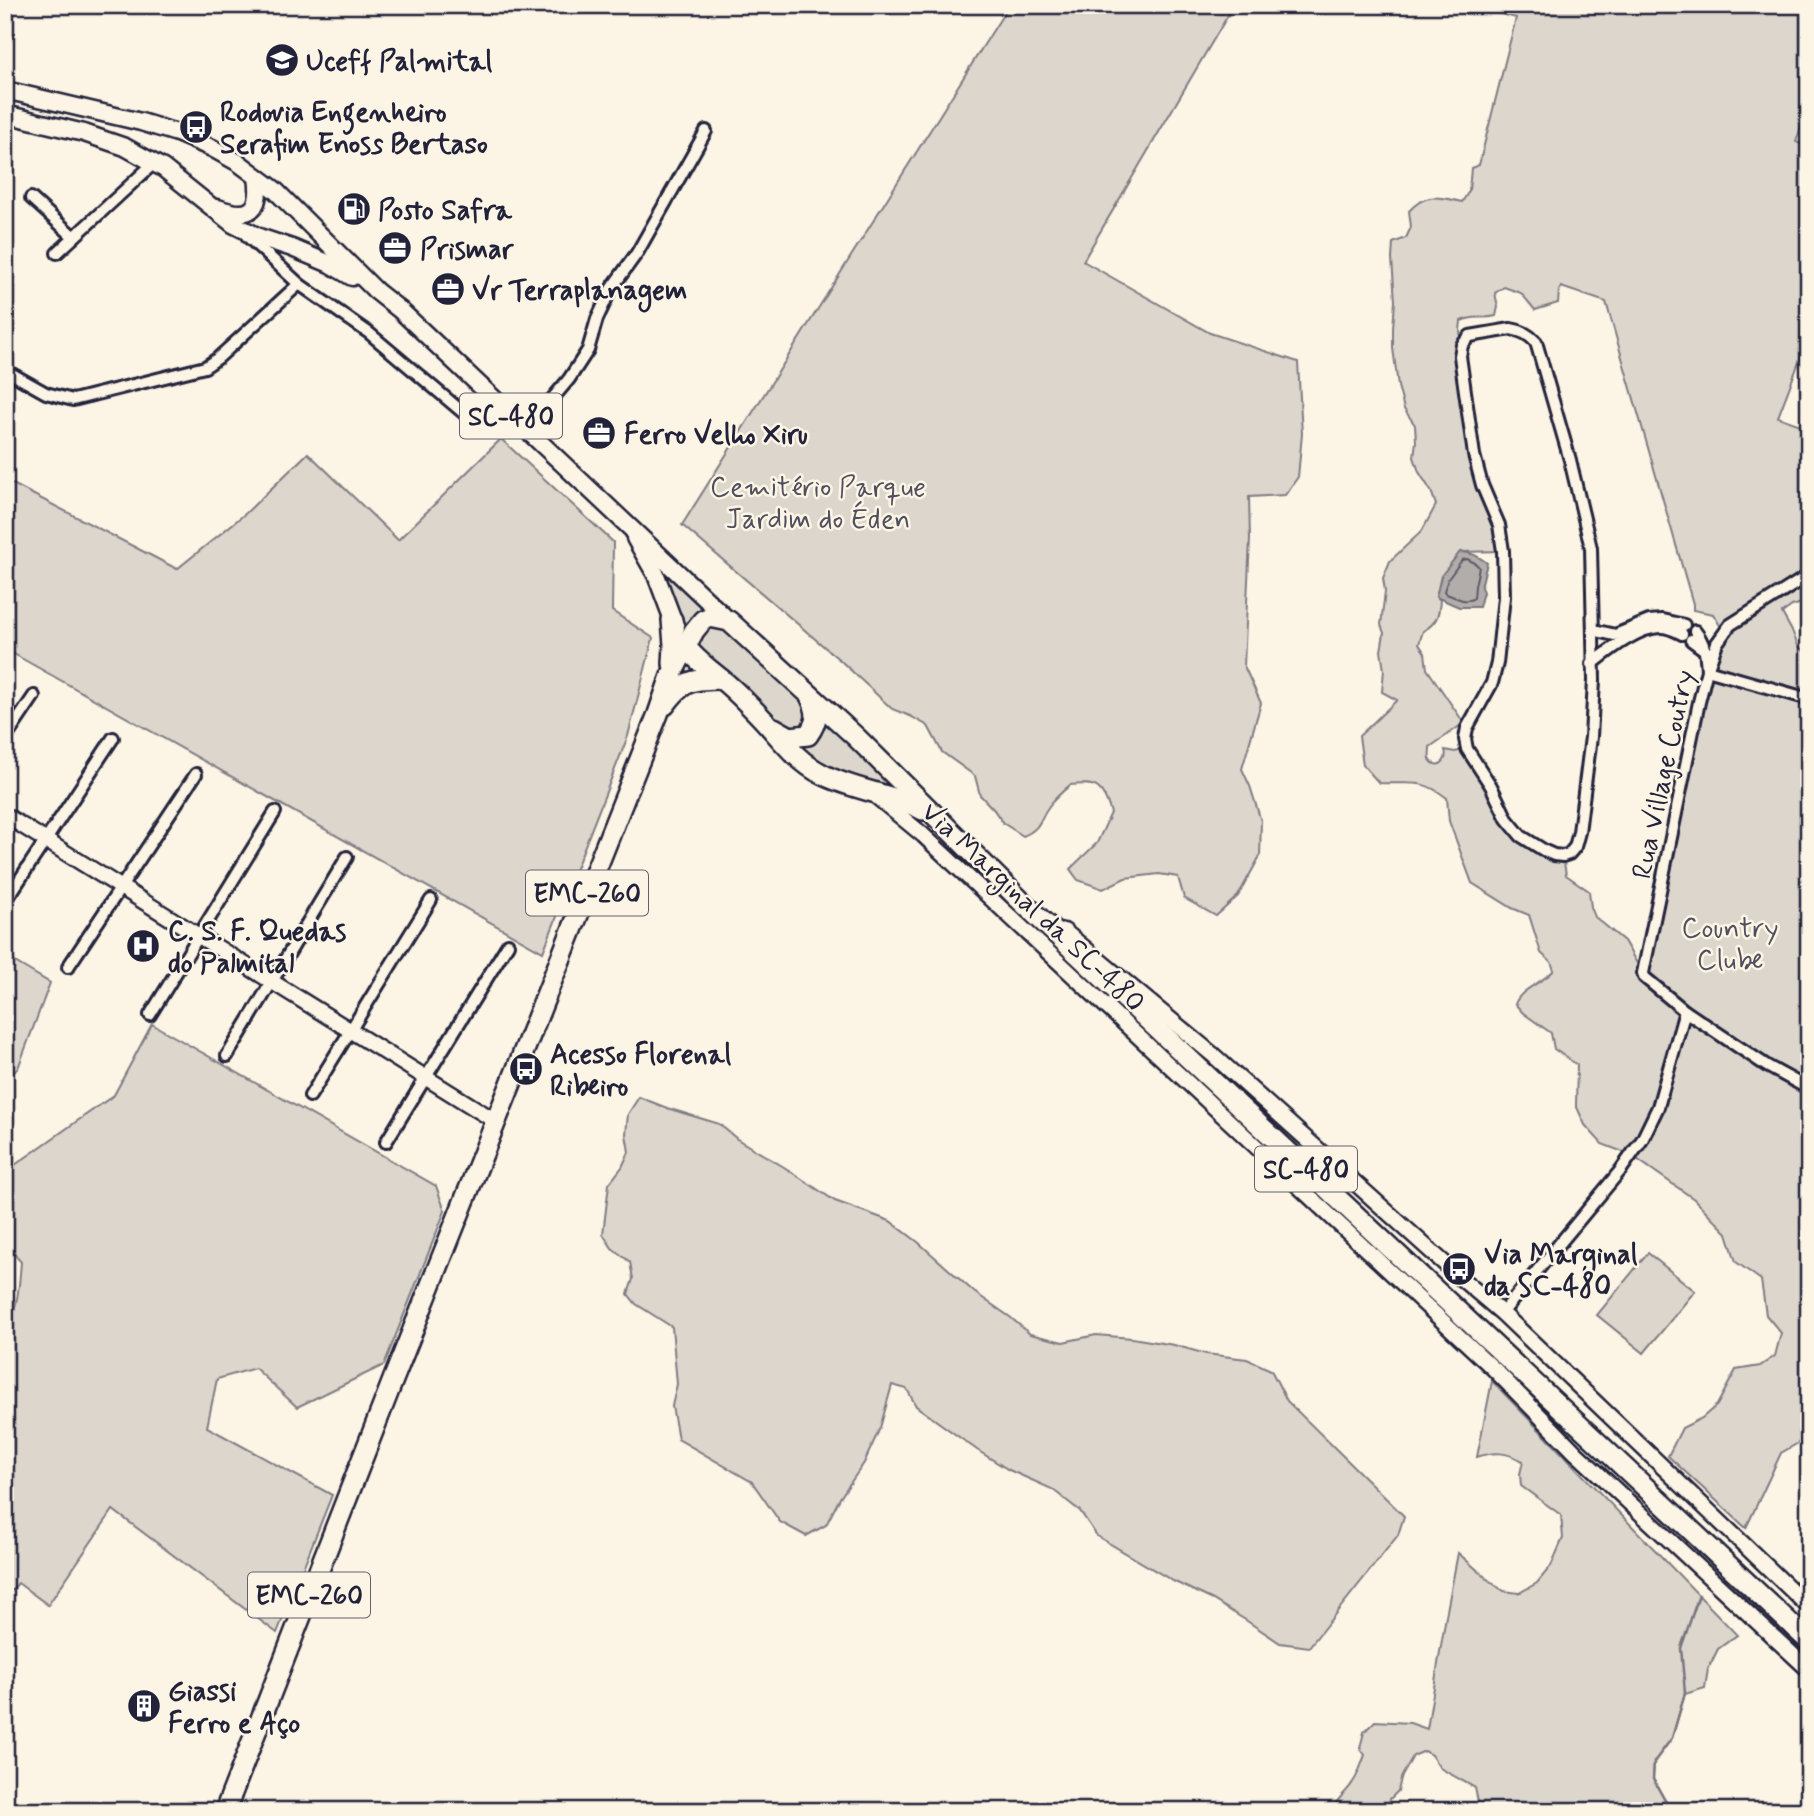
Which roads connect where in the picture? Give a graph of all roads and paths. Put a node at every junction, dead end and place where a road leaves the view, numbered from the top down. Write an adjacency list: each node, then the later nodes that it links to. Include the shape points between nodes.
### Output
1 (5, 90): 5 (main road, SC-480, via 193,139)
2 (5, 114): 4 (main road, via 84,133)
3 (706, 131): 15 (street, via 637,253 611,289 587,350)
4 (154, 163): 7 (main road); 9 (street)
5 (257, 177): 7 (main road, via 252,210 230,213); 12 (main road, SC-480, via 294,207)
6 (31, 198): 9 (street)
7 (212, 206): 8 (main road)
8 (233, 224): 11 (street); 12 (main road, via 330,264)
9 (74, 237): 10 (street)
10 (57, 253)
11 (299, 284): 13 (street, via 205,368 73,400 46,393); 14 (street, via 369,333 466,415)
12 (376, 291): 14 (main road, SC-480)
13 (5, 370)
14 (490, 396): 15 (main road, SC-480)
15 (526, 430): 16 (main road, SC-480)
16 (624, 521): 18 (main road, SC-480, via 656,575); 19 (main road, SC-480)
17 (1809, 575): 24 (street, Rua Village Coutry, via 1730,625)
18 (672, 620): 22 (main road, SC-480); 25 (highway)
19 (729, 621): 22 (highway, EMC-260, via 703,620); 28 (highway, SC-480)
20 (1593, 630): 21 (street, via 1615,635 1662,620); 23 (street); 23 (street, via 1591,548 1535,342 1511,329 1470,336 1460,356 1474,455 1499,525 1503,597 1492,683 1465,739 1507,819 1521,836 1554,855 1569,854 1579,832 1591,737)
21 (1688, 633): 23 (street, via 1652,628 1615,646); 24 (street, via 1701,638)
22 (686, 647): 25 (highway, EMC-260); 26 (highway, SC-480)
23 (1592, 664)
24 (1707, 670): 29 (street); 49 (street, Rua Village Coutry, via 1643,973)
25 (671, 676): 30 (highway, EMC-260)
26 (721, 679): 30 (highway, EMC-260, via 688,682); 31 (highway, SC-480)
27 (34, 696): 33 (street)
28 (811, 697): 31 (highway, via 817,719 808,735 790,737); 38 (highway, SC-480)
29 (1809, 699)
30 (658, 714): 56 (highway, EMC-260)
31 (768, 723): 35 (highway, SC-480, via 807,765)
32 (113, 738): 39 (street)
33 (5, 739)
34 (196, 774): 41 (street)
35 (863, 790): 38 (highway, SC-480, via 894,797); 61 (main road, Via Marginal da SC-480, via 923,835)
36 (275, 812): 45 (street)
37 (5, 815): 39 (main road)
38 (942, 821): 43 (highway, SC-480)
39 (46, 840): 41 (main road); 44 (street)
40 (347, 857): 48 (street)
41 (121, 887): 45 (main road); 47 (street)
42 (431, 900): 51 (street)
43 (1021, 901): 58 (main road, via 1073,937 1212,1054); 60 (highway, SC-480)
44 (5, 902)
45 (199, 936): 48 (main road); 50 (street)
46 (508, 944): 53 (street)
47 (68, 967)
48 (272, 981): 51 (main road); 52 (street)
49 (1685, 1011): 54 (street); 58 (street, via 1658,1107 1642,1140)
50 (150, 1015)
51 (351, 1030): 53 (main road); 55 (street)
52 (227, 1056)
53 (426, 1077): 56 (main road); 57 (street)
54 (1809, 1089)
55 (310, 1096)
56 (497, 1122): 62 (highway, EMC-260)
57 (386, 1142)
58 (1502, 1313): 59 (main road)
59 (1809, 1607)
60 (1809, 1641)
61 (1809, 1670)
62 (225, 1811)

